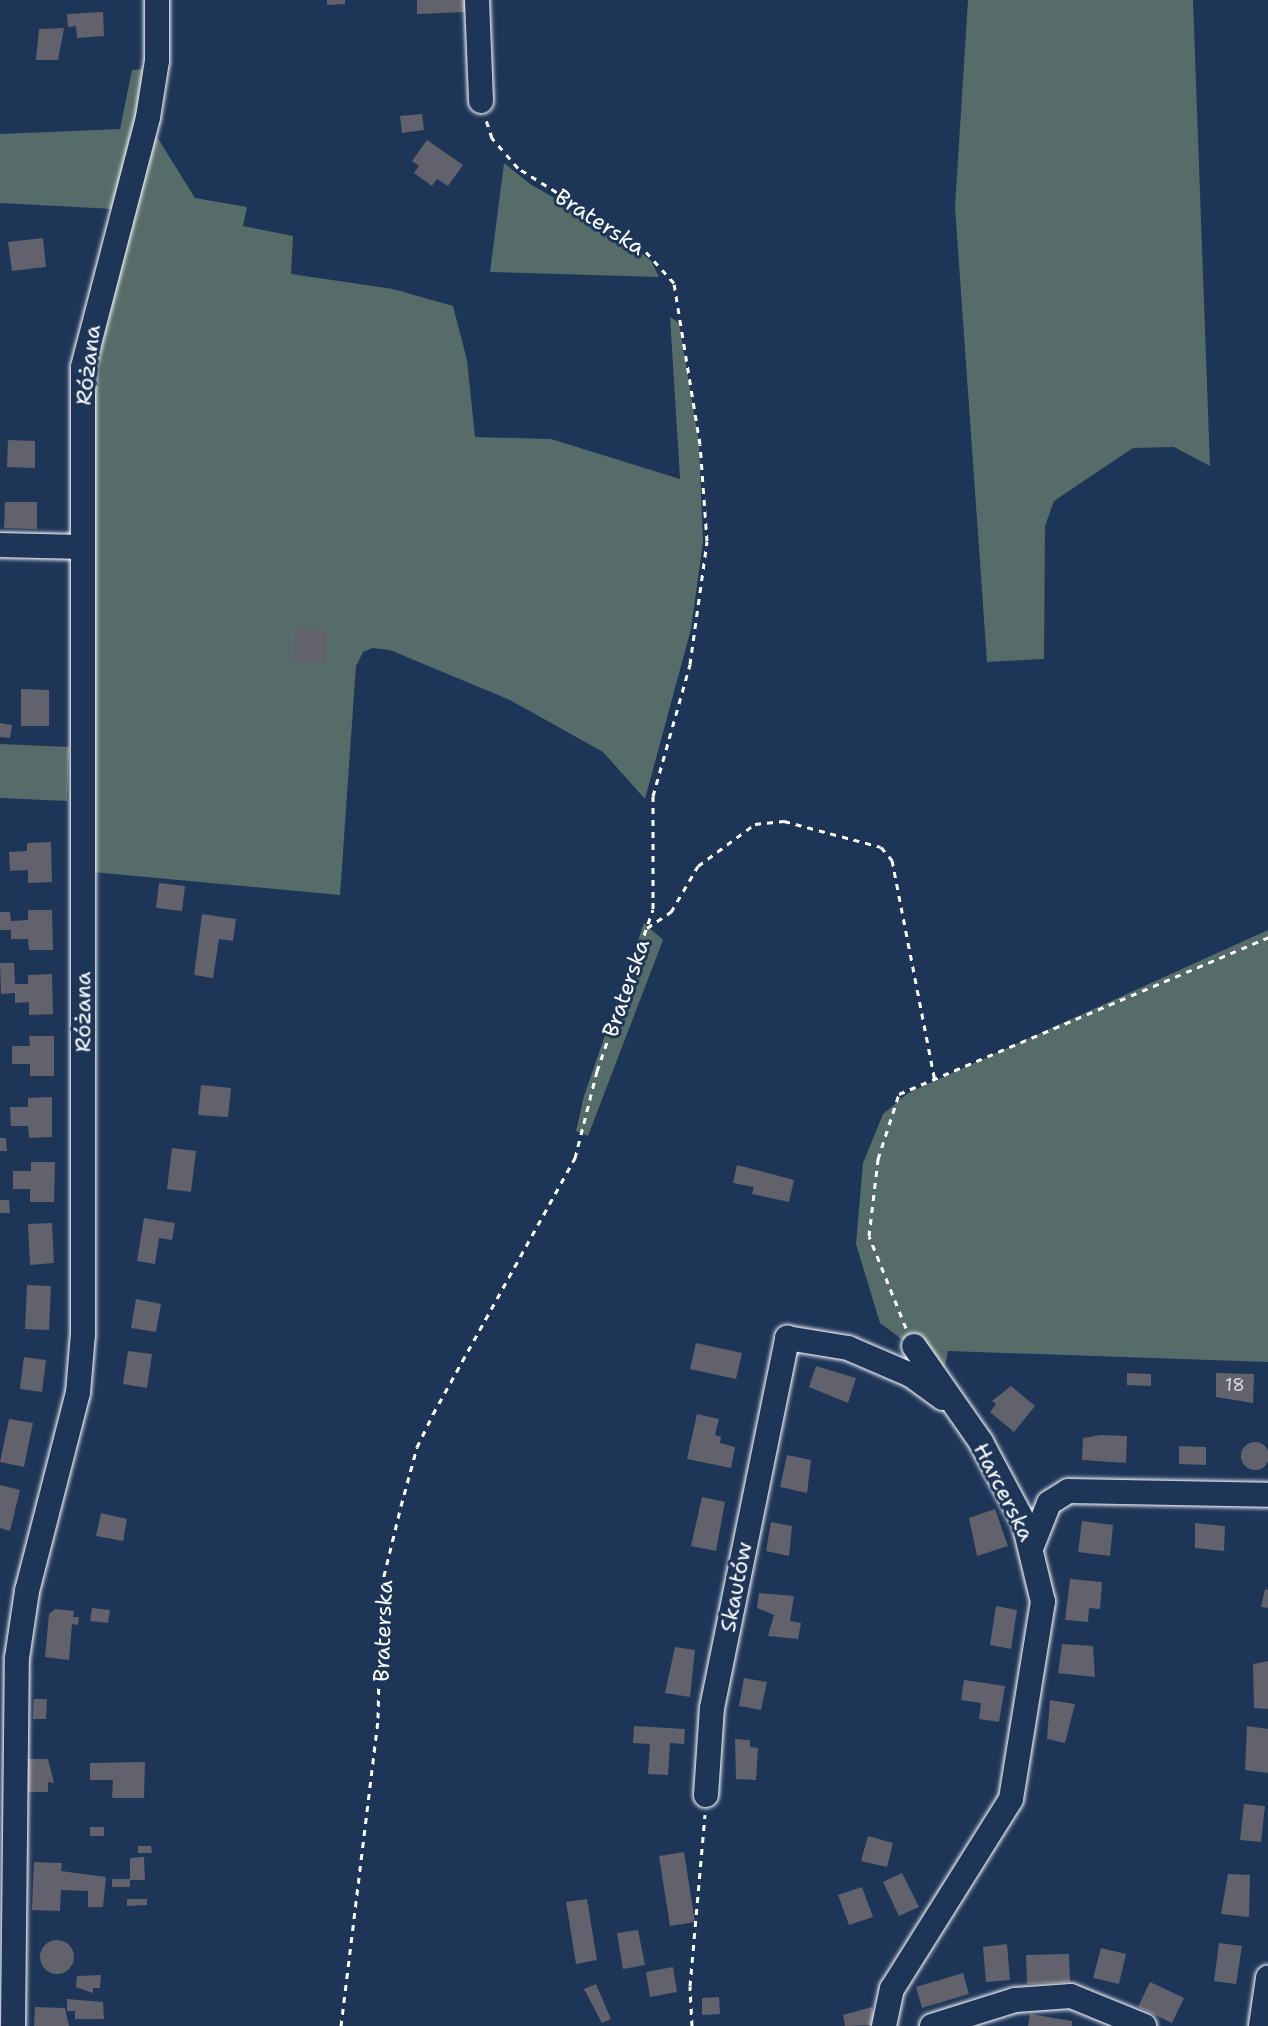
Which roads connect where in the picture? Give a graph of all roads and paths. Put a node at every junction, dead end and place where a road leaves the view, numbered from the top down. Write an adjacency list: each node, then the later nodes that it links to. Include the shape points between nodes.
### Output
1 (157, 0): 5 (street, Różana, via 157,61 148,117 83,367)
2 (477, 0): 3 (street)
3 (481, 101): 6 (path, Braterska, via 492,138 518,168 612,225 660,263 674,283 683,319 707,541 690,664 653,796 653,909)
4 (0, 545): 5 (street)
5 (81, 547): 15 (street, Różana, via 83,1334 78,1393 27,1591 17,1658)
6 (647, 928): 8 (path, via 671,912 698,866 755,824 784,821 881,847 892,860); 16 (path, Braterska, via 566,1180 417,1447 381,1588 378,1718)
7 (1268, 937): 8 (path)
8 (935, 1081): 9 (path, via 899,1094 878,1159 869,1236)
9 (914, 1346): 10 (street, Harcerska)
10 (958, 1408): 12 (street, Harcerska, via 981,1442); 13 (street, Skautów, via 911,1375 848,1348 787,1338 712,1708)
11 (1268, 1495): 12 (street, via 1061,1493 1045,1508)
12 (1032, 1546): 18 (street, Harcerska, via 1040,1573 1041,1633 1011,1799 892,1989)
13 (706, 1795): 17 (path, via 690,1986)
14 (1268, 1978): 21 (street)
15 (13, 2026)
16 (341, 2026)
17 (692, 2026)
18 (884, 2026)
19 (932, 2026): 20 (street, via 1015,2000 1071,1996)
20 (1144, 2026)
21 (1261, 2026)

